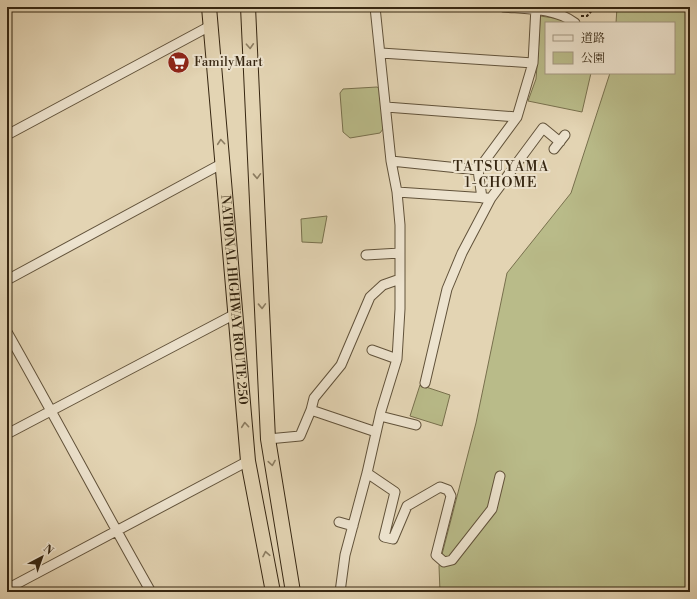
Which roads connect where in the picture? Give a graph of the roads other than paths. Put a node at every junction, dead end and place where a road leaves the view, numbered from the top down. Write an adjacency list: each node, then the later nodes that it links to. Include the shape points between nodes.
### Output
1 (209, 7): 7 (highway, NATIONAL HIGHWAY ROUTE 250)
2 (248, 7): 34 (highway, NATIONAL HIGHWAY ROUTE 250, one-way to 34)
3 (375, 7): 8 (street)
4 (503, 7): 5 (street)
5 (536, 8): 6 (street, via 566,16); 9 (street)
6 (574, 22)
7 (210, 26): 12 (street); 15 (highway, NATIONAL HIGHWAY ROUTE 250, one-way to 7)
8 (381, 53): 9 (street); 10 (street)
9 (533, 63): 11 (street)
10 (386, 107): 11 (street); 14 (street)
11 (517, 117): 16 (street)
12 (7, 135)
13 (560, 142): 18 (street, via 543,128)
14 (392, 161): 16 (street); 17 (street)
15 (223, 163): 22 (street); 23 (highway, NATIONAL HIGHWAY ROUTE 250)
16 (478, 170): 18 (street)
17 (397, 192): 18 (street); 19 (street)
18 (487, 198): 27 (street, via 447,289)
19 (400, 253): 20 (street); 21 (street)
20 (366, 255)
21 (400, 279): 26 (street); 29 (street, via 383,285 370,297 341,365 314,398)
22 (7, 280)
23 (235, 314): 28 (street); 35 (highway, NATIONAL HIGHWAY ROUTE 250, one-way to 23)
24 (7, 332): 28 (street)
25 (372, 350): 26 (street)
26 (397, 359): 30 (street)
27 (425, 384)
28 (52, 410): 33 (street); 40 (street)
29 (311, 410): 32 (street); 34 (street, via 300,436)
30 (380, 416): 31 (street); 32 (street)
31 (416, 425)
32 (376, 432): 36 (street)
33 (7, 434)
34 (268, 440): 44 (highway, NATIONAL HIGHWAY ROUTE 250, one-way to 44)
35 (248, 461): 40 (street); 43 (highway, NATIONAL HIGHWAY ROUTE 250, one-way to 35)
36 (368, 473): 37 (street, via 395,492 384,537 394,539 407,506 440,488 448,490 451,496 436,555 444,562 452,560 492,509); 39 (street)
37 (500, 476)
38 (339, 522): 39 (street)
39 (353, 526): 45 (street)
40 (116, 530): 41 (street); 42 (street)
41 (7, 589)
42 (151, 592)
43 (273, 592)
44 (294, 592)
45 (340, 592)

